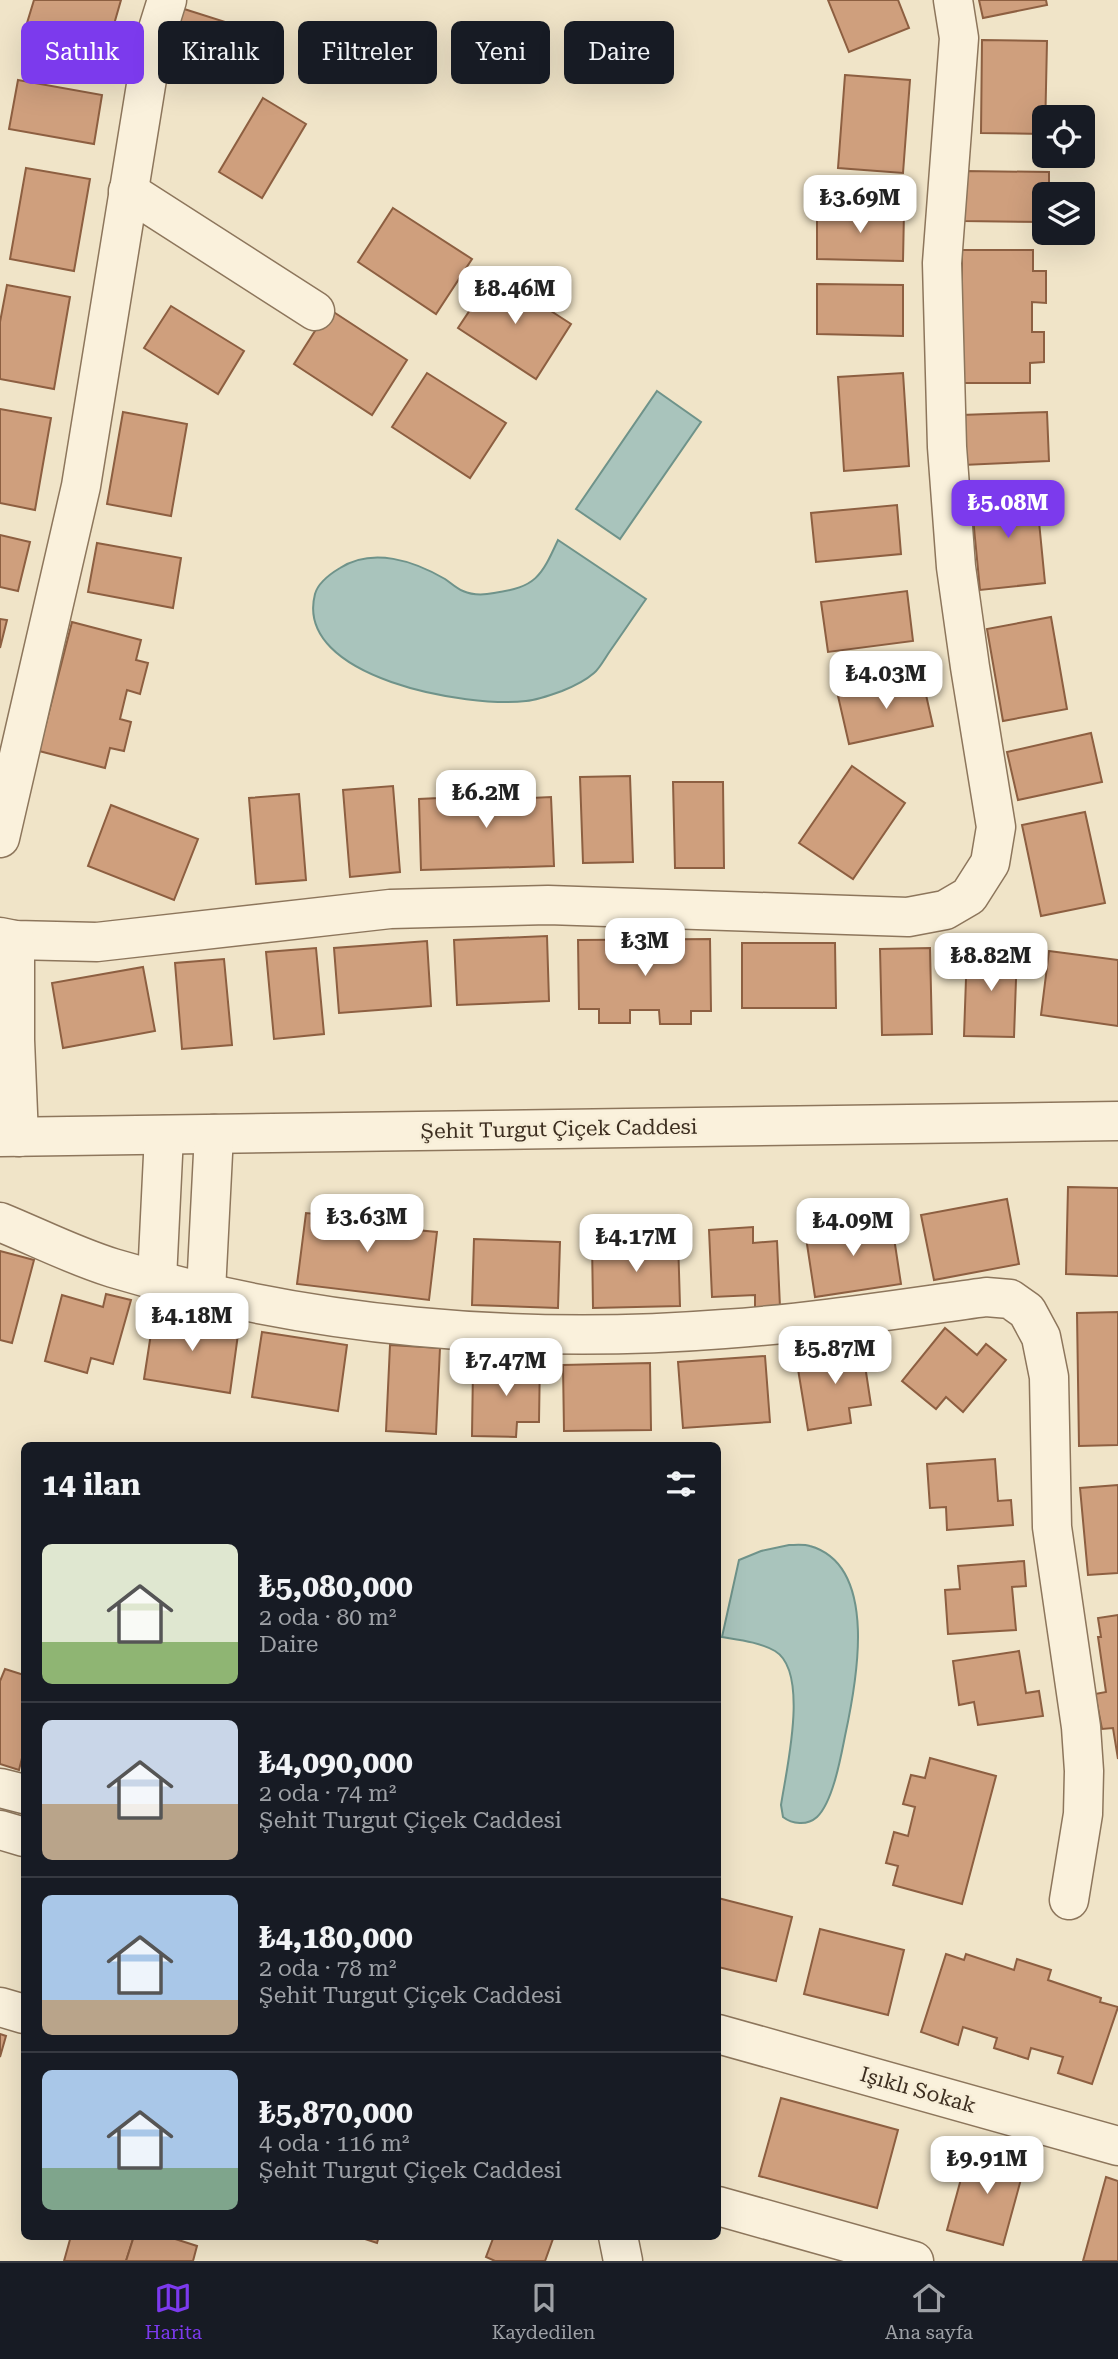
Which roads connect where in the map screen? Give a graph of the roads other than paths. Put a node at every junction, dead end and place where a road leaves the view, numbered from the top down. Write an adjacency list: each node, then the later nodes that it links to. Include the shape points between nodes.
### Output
1 (167, 0): 3 (street, via 152,48)
2 (953, 0): 6 (street, via 959,38 942,263 947,447 956,566 996,827 989,863 970,896 945,910 908,916 548,905 390,909 97,942)
3 (128, 191): 4 (street); 5 (street, via 81,486)
4 (314, 311)
5 (0, 838)
6 (8, 938): 10 (street, via 15,1040)
7 (1118, 1121): 8 (street, Şehit Turgut Çiçek Caddesi)
8 (214, 1134): 9 (street, Şehit Turgut Çiçek Caddesi); 13 (street)
9 (164, 1135): 10 (street, Şehit Turgut Çiçek Caddesi); 12 (street)
10 (9, 1137)
11 (0, 1222): 12 (street, via 111,1267)
12 (157, 1279): 13 (street)
13 (206, 1291): 18 (street, via 322,1316 516,1333 724,1329 986,1297 1010,1299 1027,1311 1041,1337 1048,1377 1052,1527 1084,1771 1083,1814)
14 (0, 1788): 15 (street)
15 (21, 1793)
16 (0, 1830): 17 (street)
17 (21, 1836)
18 (1069, 1900)
19 (0, 2007): 20 (street)
20 (21, 2013)
21 (721, 2035): 22 (street, Işıklı Sokak)
22 (1118, 2146)
23 (721, 2207): 26 (street)
24 (619, 2240): 25 (street)
25 (623, 2261)
26 (914, 2261)

